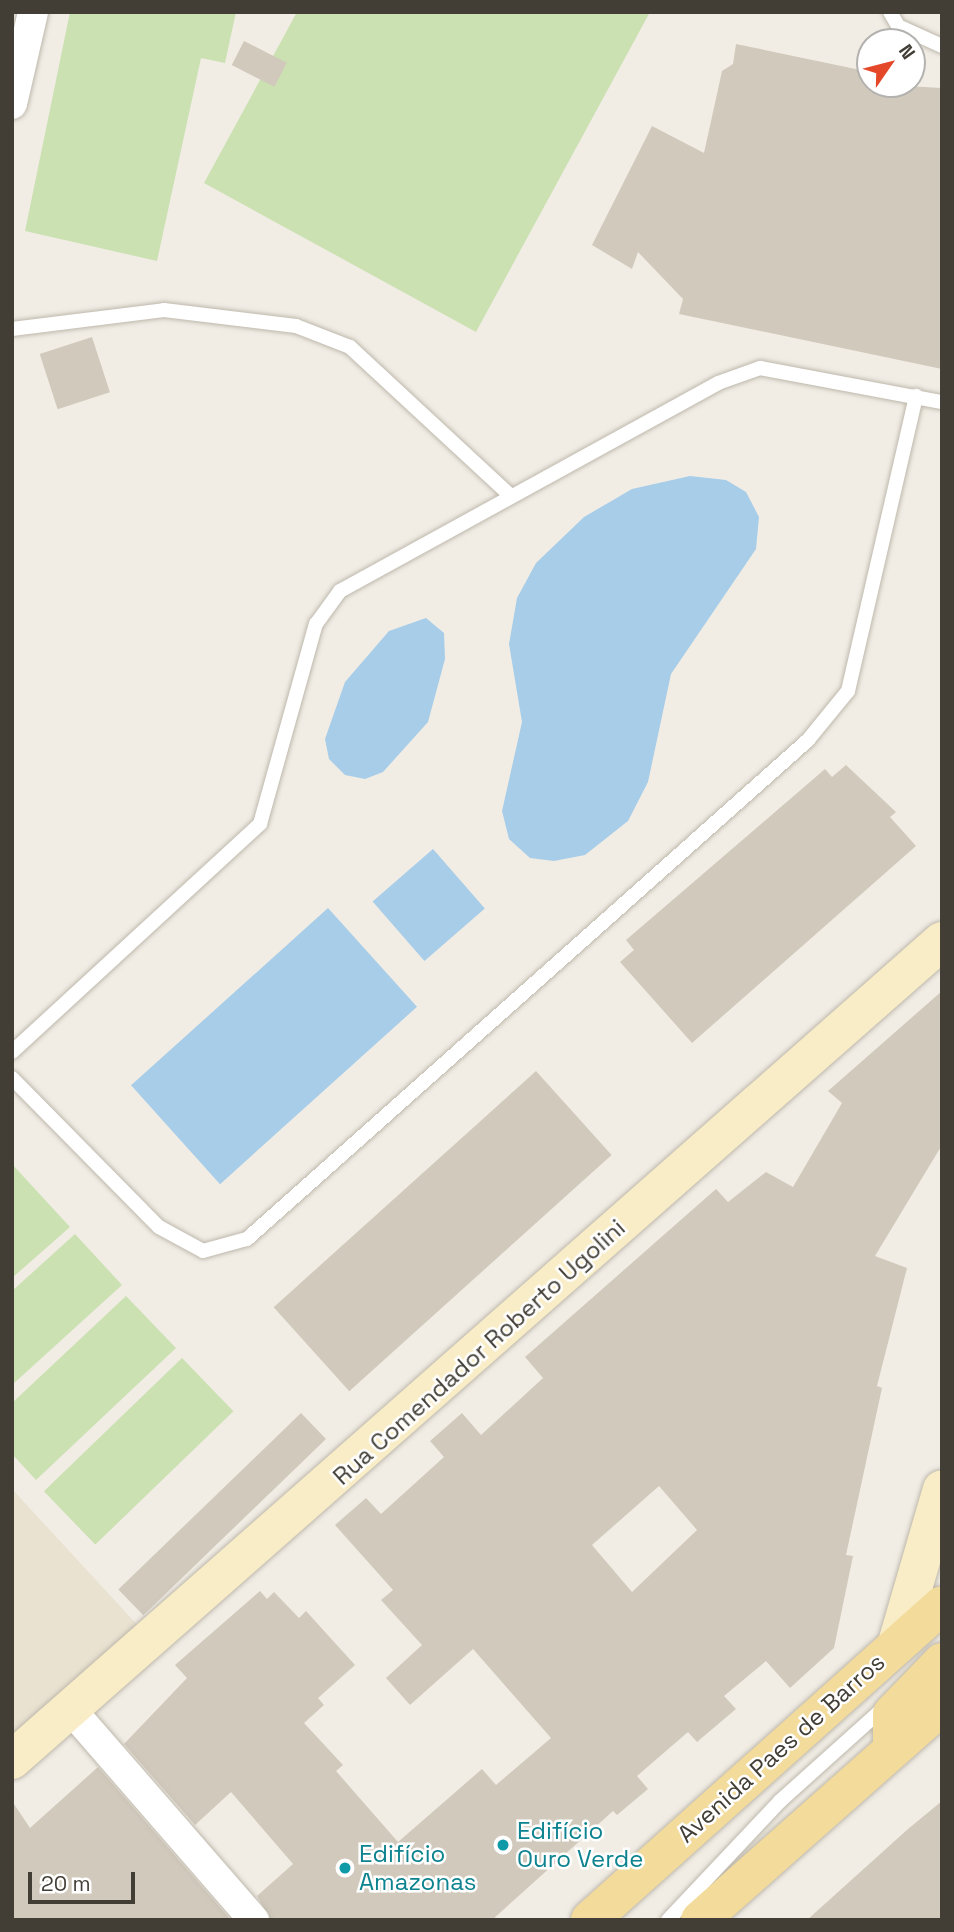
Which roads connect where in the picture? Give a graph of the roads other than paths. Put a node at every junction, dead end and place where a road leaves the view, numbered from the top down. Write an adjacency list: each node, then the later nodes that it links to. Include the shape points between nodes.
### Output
1 (33, 12): 4 (street)
2 (890, 12): 3 (lane, via 898,26)
3 (942, 46)
4 (12, 104)
5 (12, 329): 8 (lane, via 164,310 296,326 350,347)
6 (916, 396): 7 (lane); 8 (lane, via 760,368); 11 (lane, via 848,691 808,740 247,1239 202,1251 159,1227)
7 (942, 402)
8 (511, 496): 10 (lane, via 325,604 260,824)
9 (942, 941): 18 (street, Rua Comendador Roberto Ugolini)
10 (12, 1052)
11 (12, 1078)
12 (942, 1489): 14 (street)
13 (942, 1605): 14 (main road, Avenida Paes de Barros)
14 (897, 1643): 22 (main road, Avenida Paes de Barros)
15 (942, 1656): 23 (lane, via 780,1801)
16 (942, 1662): 19 (main road, via 892,1714)
17 (942, 1706): 19 (main road)
18 (73, 1712): 20 (street, Rua Comendador Roberto Ugolini); 21 (street)
19 (892, 1749): 24 (main road)
20 (12, 1760)
21 (254, 1920)
22 (590, 1920)
23 (668, 1920)
24 (699, 1920)

